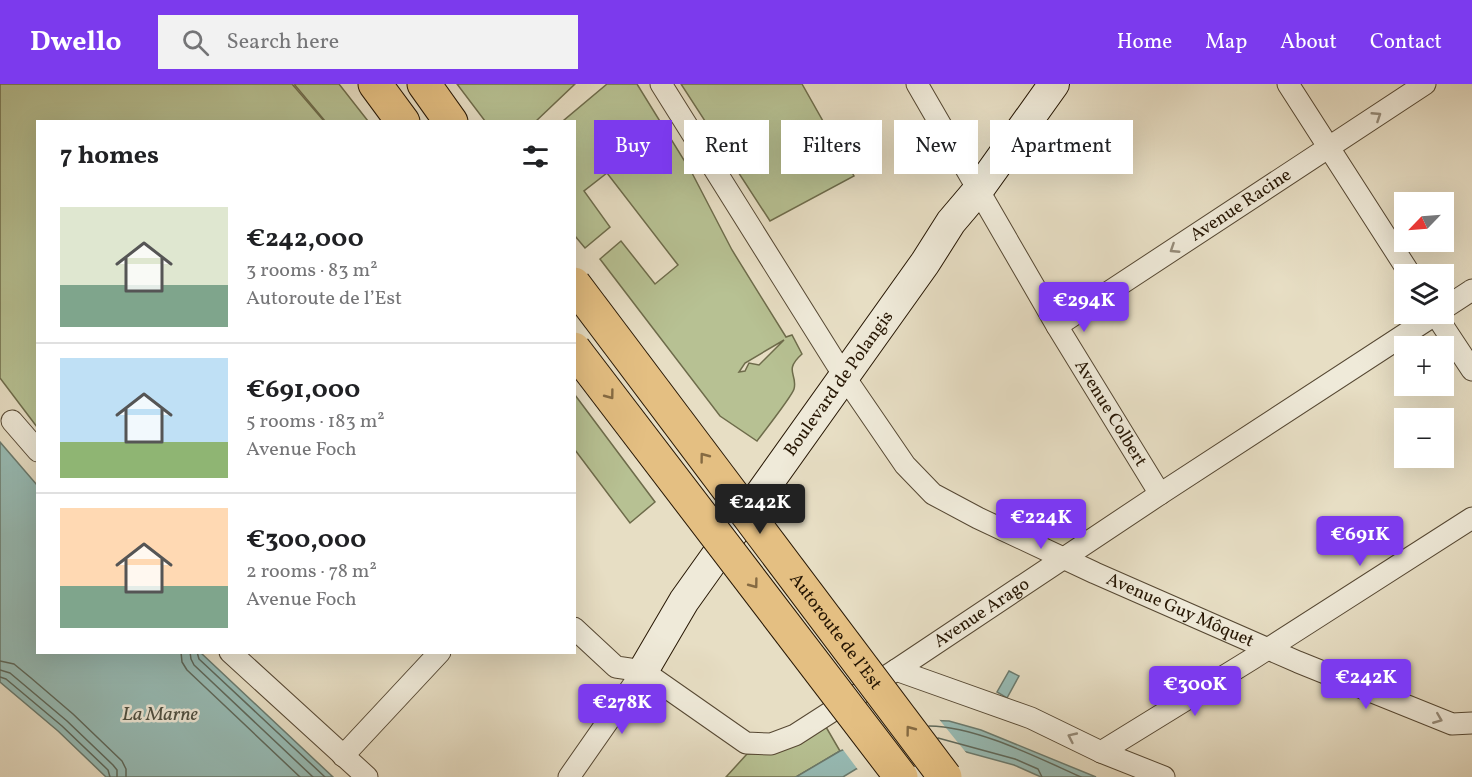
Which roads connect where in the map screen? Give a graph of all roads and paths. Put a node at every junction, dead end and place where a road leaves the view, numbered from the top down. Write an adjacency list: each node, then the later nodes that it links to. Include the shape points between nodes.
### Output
1 (375, 84): 8 (highway)
2 (424, 84): 9 (highway)
3 (661, 84): 21 (street, Avenue Guy Môquet)
4 (916, 84): 11 (street, Avenue Colbert)
5 (1054, 84): 11 (street, Boulevard de Polangis)
6 (1288, 84): 10 (street)
7 (1425, 84): 10 (street, Avenue Racine, one-way to 7)
8 (402, 120)
9 (450, 120)
10 (1328, 147): 12 (street); 18 (street, Avenue Racine, one-way to 18)
11 (979, 189): 18 (street, Avenue Colbert); 21 (street, Boulevard de Polangis, via 951,222)
12 (1404, 264)
13 (576, 287): 39 (highway, Autoroute de l’Est, one-way to 13, bridge)
14 (1472, 290): 15 (street)
15 (1454, 302)
16 (1421, 324): 24 (street, Avenue Arago)
17 (1442, 324): 20 (street)
18 (1057, 326): 24 (street, Avenue Colbert)
19 (576, 352): 38 (highway, Autoroute de l’Est, one-way to 38, bridge)
20 (1472, 370)
21 (844, 376): 26 (street, Avenue Guy Môquet, via 905,465 933,494); 32 (street, Boulevard de Polangis, via 684,601)
22 (12, 421): 23 (street)
23 (36, 449)
24 (1160, 494): 26 (street, Avenue Arago)
25 (1472, 518): 28 (street)
26 (1064, 558): 28 (street, Avenue Guy Môquet); 31 (street, Avenue Arago)
27 (576, 630): 32 (street, via 616,667)
28 (1268, 649): 33 (street, Avenue Guy Môquet, one-way to 33, via 1452,724); 34 (street)
29 (232, 654): 35 (street)
30 (438, 654): 35 (street)
31 (896, 670): 32 (street, Avenue Arago, via 795,735 771,744 747,743); 34 (street, one-way to 31, via 1031,718)
32 (643, 671): 37 (street, Boulevard de Polangis)
33 (1472, 723)
34 (1101, 752): 40 (street)
35 (343, 756): 36 (street)
36 (367, 777)
37 (569, 777)
38 (901, 777)
39 (945, 777)
40 (1164, 777)

